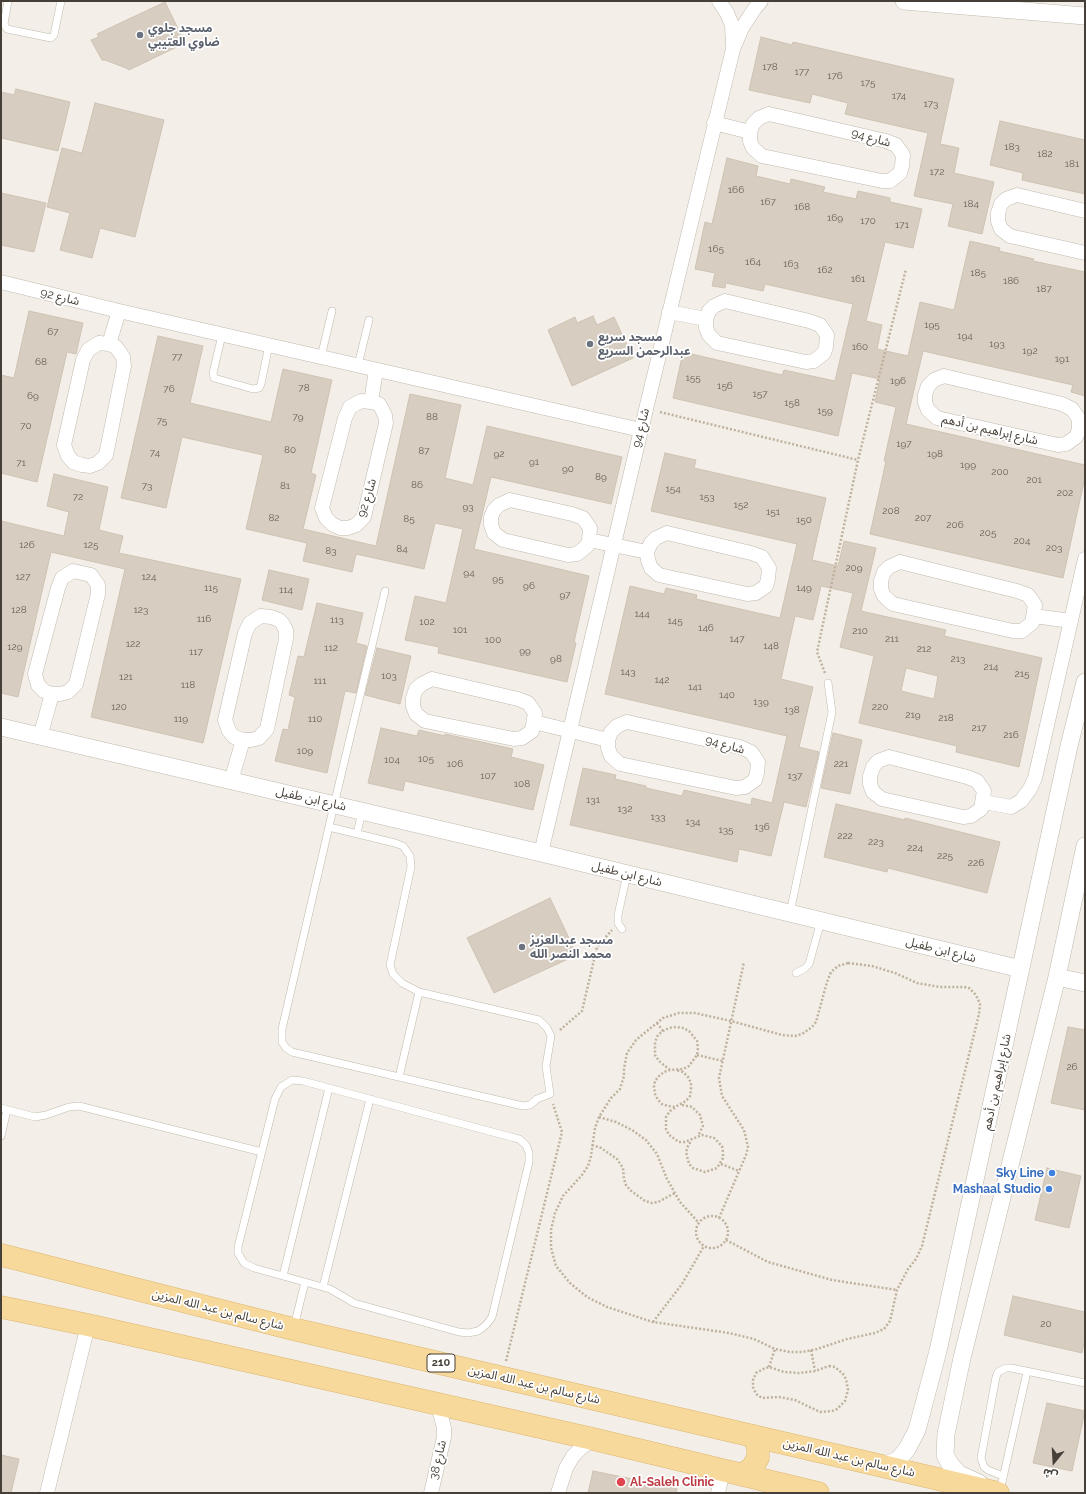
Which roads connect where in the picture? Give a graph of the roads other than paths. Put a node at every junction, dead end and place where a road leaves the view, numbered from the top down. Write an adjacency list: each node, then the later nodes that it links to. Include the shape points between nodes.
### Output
1 (8, 1): 2 (lane, via 4,24 7,29 51,38 54,35)
2 (60, 1)
3 (719, 1): 7 (street, شارع 94, via 732,25)
4 (761, 1): 7 (street, شارع 94, via 742,28)
5 (910, 1): 6 (street)
6 (1085, 16)
7 (733, 49): 8 (street, شارع 94)
8 (714, 123): 9 (street); 15 (street, شارع 94)
9 (750, 132): 9 (street, شارع 94, via 753,148 762,156 882,181 897,177 902,166 903,155 896,145 886,141 769,114 759,118)
10 (1085, 211): 11 (street, via 1017,195 1006,199 998,213 1001,229 1010,236)
11 (1085, 253)
12 (1, 282): 13 (street, شارع 92)
13 (119, 311): 18 (street, شارع 92); 19 (street)
14 (332, 311): 21 (lane)
15 (669, 312): 16 (street); 25 (street, شارع 94)
16 (706, 319): 16 (street, via 709,336 717,343 806,362 820,357 826,347 827,336 820,325 725,301 714,306)
17 (369, 320): 22 (lane)
18 (222, 335): 20 (street, شارع 92); 20 (lane, via 214,378 253,389 261,384)
19 (109, 344): 19 (street, via 94,345 83,360 64,445 68,456 82,465 98,463 106,455 124,366 120,351)
20 (270, 345): 21 (street, شارع 92)
21 (321, 357): 22 (street, شارع 92)
22 (358, 366): 23 (street, شارع 92)
23 (376, 370): 24 (street); 25 (street, شارع 92)
24 (371, 402): 24 (street, شارع 92, via 356,402 350,407 322,508 326,518 340,528 356,525 364,517 386,423 386,415 382,408)
25 (641, 430): 28 (street, شارع 94)
26 (1082, 431): 26 (street, شارع إبراهيم بن أدهم, via 1078,414 1062,404 944,376 934,380 928,386 925,395 928,410 937,418 1058,445 1073,441)
27 (589, 540): 27 (street, via 588,524 583,518 572,514 510,500 499,505 491,517 494,533 503,540 568,555 583,550); 28 (street)
28 (614, 544): 29 (street); 39 (street, شارع 94)
29 (648, 552): 29 (street, via 651,568 659,575 747,594 763,589 768,579 769,568 762,557 667,533 656,538)
30 (1085, 559): 33 (street)
31 (385, 590): 47 (lane)
32 (1034, 616): 32 (street, via 1035,605 1028,595 900,562 889,567 881,581 884,596 893,604 1013,632 1029,627); 33 (street)
33 (1071, 621): 46 (street, via 1035,778 1030,789 1021,801 1010,807)
34 (828, 683): 54 (lane, via 832,712)
35 (1085, 690): 44 (street, شارع إبراهيم بن أدهم)
36 (52, 694): 36 (street, via 68,692 76,684 98,594 98,585 94,578 83,572 73,571 62,578 35,674 38,685); 40 (street)
37 (534, 722): 37 (street, via 535,713 528,703 432,679 416,689 413,698 416,714 425,721 462,729 514,739 529,735); 39 (street)
38 (1, 727): 40 (street, شارع ابن طفيل)
39 (570, 731): 43 (street); 52 (street, شارع 94)
40 (40, 737): 45 (street, شارع ابن طفيل)
41 (1085, 738): 44 (street)
42 (243, 740): 42 (street, via 259,738 267,729 286,639 286,630 282,623 271,617 261,616 250,623 225,720 226,726 234,736); 45 (street)
43 (608, 740): 43 (street, شارع 94, via 611,756 620,764 736,788 751,784 757,773 756,758 751,752 740,747 627,722 616,726)
44 (1069, 746): 57 (street, شارع إبراهيم بن أدهم)
45 (231, 781): 47 (street, شارع ابن طفيل)
46 (984, 802): 46 (street, via 984,791 977,781 889,757 878,762 870,776 873,792 882,799 963,818 978,813)
47 (334, 805): 48 (street, شارع ابن طفيل); 49 (lane)
48 (362, 811): 50 (lane); 52 (street, شارع ابن طفيل)
49 (329, 827): 50 (lane); 62 (lane, via 282,1029 282,1042 292,1052)
50 (357, 834): 61 (lane, via 403,846 410,856 412,867 390,965 393,974 402,983)
51 (1085, 846): 59 (street)
52 (541, 853): 53 (street, شارع ابن طفيل)
53 (627, 874): 54 (street, شارع ابن طفيل); 56 (lane, via 618,915)
54 (790, 913): 55 (street, شارع ابن طفيل)
55 (821, 921): 57 (street, شارع ابن طفيل); 58 (lane, via 809,964)
56 (620, 926)
57 (1021, 969): 73 (street, شارع إبراهيم بن أدهم)
58 (796, 973)
59 (1057, 977): 60 (street); 75 (street)
60 (1085, 983)
61 (419, 992): 62 (lane); 62 (lane, via 539,1020 552,1036 546,1066 550,1094 523,1106)
62 (399, 1077)
63 (329, 1088): 64 (lane); 67 (lane, via 292,1080 281,1087 275,1099); 69 (lane)
64 (370, 1099): 71 (lane); 71 (lane, via 519,1139 526,1145 529,1162 492,1317 478,1331 459,1332 354,1303)
65 (4, 1109): 66 (lane); 67 (lane, via 35,1117 69,1106 79,1106)
66 (1, 1136)
67 (262, 1152): 69 (lane, via 238,1253 249,1266)
68 (1, 1255): 76 (main road, شارع سالم بن عبد الله المزين / 210)
69 (282, 1276): 70 (lane)
70 (305, 1282): 71 (lane); 76 (lane)
71 (323, 1287)
72 (1, 1307): 74 (main road)
73 (946, 1319): 75 (street, via 949,1328 956,1333 964,1332); 82 (street, شارع إبراهيم بن أدهم, via 916,1430 907,1449 898,1460)
74 (88, 1325): 79 (main road); 85 (street)
75 (970, 1325): 84 (street, via 946,1434 945,1455 959,1474)
76 (293, 1329): 80 (main road, شارع سالم بن عبد الله المزين / 210)
77 (1027, 1372): 78 (lane); 84 (lane); 84 (lane, via 1006,1368 998,1372 996,1377 981,1458 984,1467)
78 (1085, 1383)
79 (438, 1404): 81 (main road); 86 (street, شارع 38, via 444,1437)
80 (753, 1436): 82 (main road, شارع سالم بن عبد الله المزين / 210); 83 (main road, via 758,1446 758,1458 752,1468)
81 (593, 1439): 83 (main road); 87 (street, via 573,1456)
82 (882, 1466): 84 (main road, شارع سالم بن عبد الله المزين / 210)
83 (733, 1472): 88 (street); 89 (main road)
84 (1000, 1489)
85 (47, 1493)
86 (431, 1493)
87 (558, 1493)
88 (718, 1493)
89 (818, 1493)

